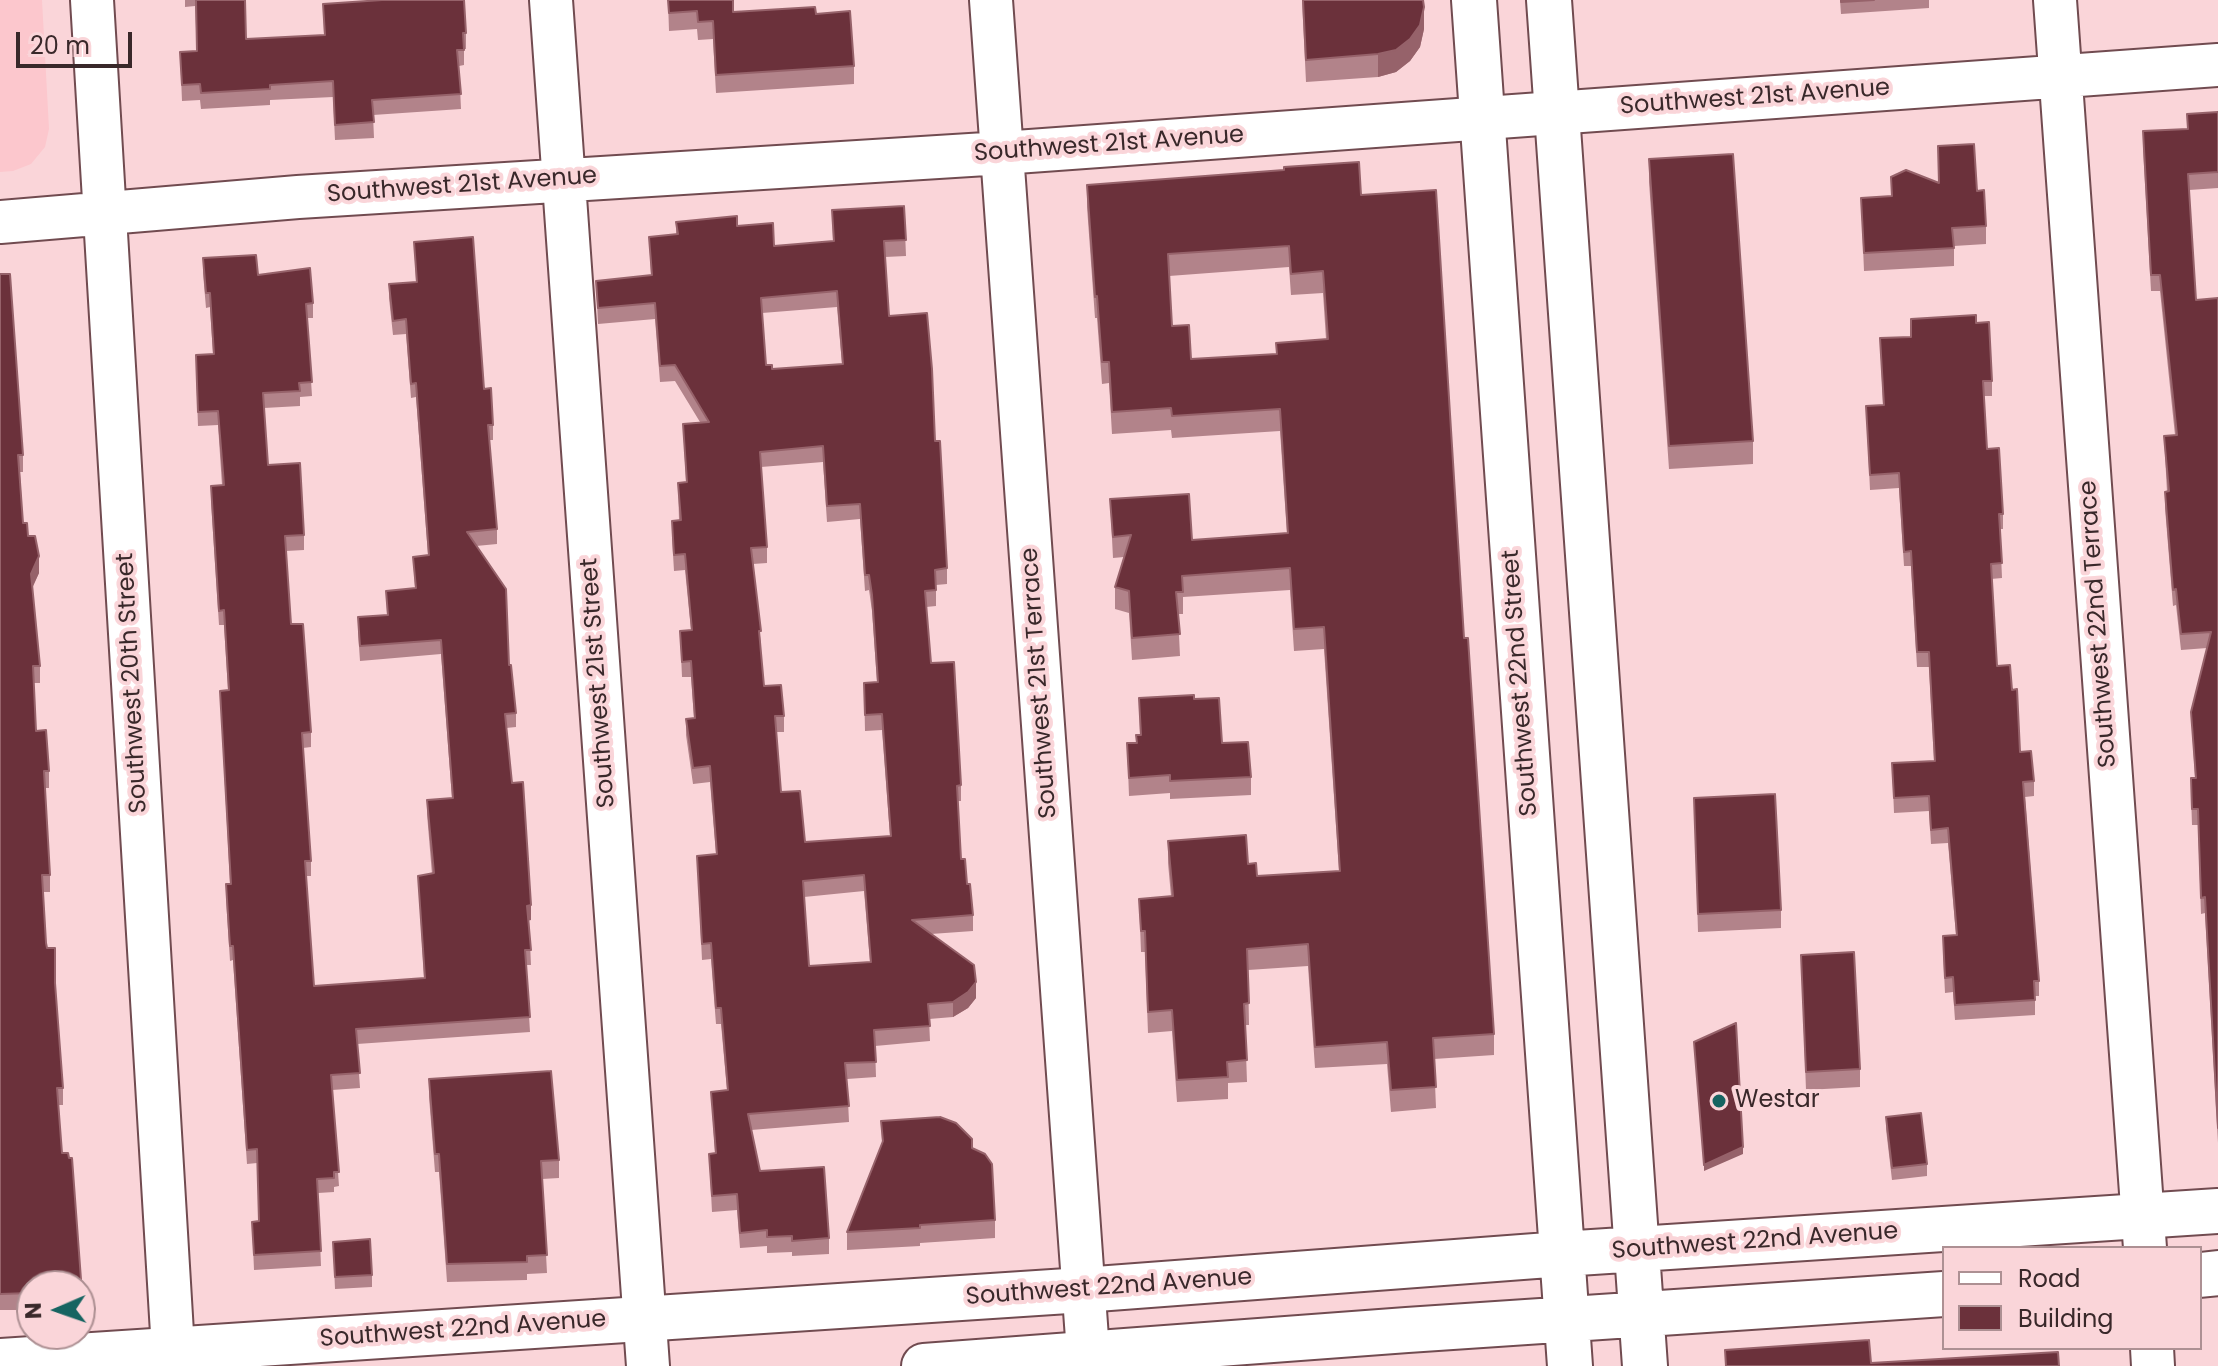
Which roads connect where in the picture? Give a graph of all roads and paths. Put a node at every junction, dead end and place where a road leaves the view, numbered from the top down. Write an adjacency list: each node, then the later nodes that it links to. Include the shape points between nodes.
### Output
1 (92, 0): 13 (street, Southwest 20th Street)
2 (551, 0): 12 (street, Southwest 21st Street)
3 (991, 0): 11 (street, Southwest 21st Terrace)
4 (1474, 0): 10 (main road, Southwest 22nd Street)
5 (1549, 0): 9 (main road)
6 (2055, 0): 8 (street, Southwest 22nd Terrace)
7 (2218, 65): 8 (street, Southwest 21st Avenue)
8 (2060, 77): 9 (street, Southwest 21st Avenue); 16 (street, Southwest 22nd Terrace)
9 (1557, 112): 10 (street, Southwest 21st Avenue); 17 (main road)
10 (1481, 117): 11 (street, Southwest 21st Avenue); 18 (main road, Southwest 22nd Street)
11 (1002, 153): 12 (street, Southwest 21st Avenue); 19 (street, Southwest 21st Terrace)
12 (564, 180): 13 (street, Southwest 21st Avenue); 22 (street, Southwest 21st Street)
13 (105, 214): 14 (street, Southwest 21st Avenue); 24 (street, Southwest 20th Street)
14 (0, 222)
15 (2218, 1211): 16 (main road, Southwest 22nd Avenue)
16 (2144, 1232): 17 (main road, Southwest 22nd Avenue)
17 (1637, 1249): 18 (main road, Southwest 22nd Avenue); 21 (main road)
18 (1562, 1254): 19 (main road, Southwest 22nd Avenue); 23 (main road, Southwest 22nd Street)
19 (1083, 1290): 22 (main road, Southwest 22nd Avenue); 26 (street, Southwest 21st Terrace)
20 (1942, 1294): 21 (main road)
21 (1641, 1313): 23 (main road); 30 (main road)
22 (644, 1319): 24 (main road, Southwest 22nd Avenue); 27 (street, Southwest 21st Street)
23 (1567, 1320): 26 (main road); 29 (main road, Southwest 22nd Street)
24 (173, 1358): 25 (main road, Southwest 22nd Avenue)
25 (0, 1361)
26 (1088, 1361): 28 (main road)
27 (648, 1366)
28 (924, 1366)
29 (1570, 1366)
30 (1645, 1366)

